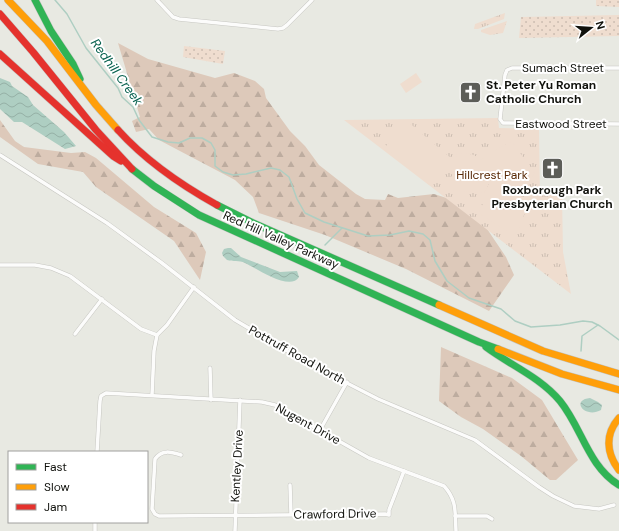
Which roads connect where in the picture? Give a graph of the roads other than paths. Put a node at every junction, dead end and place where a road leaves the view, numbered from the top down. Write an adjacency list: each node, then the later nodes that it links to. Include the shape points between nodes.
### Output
1 (8, 0): 8 (highway, Red Hill Valley Parkway, via 34,26)
2 (157, 0): 3 (street, via 173,17 179,19 278,29 287,25)
3 (312, 0)
4 (35, 1): 8 (highway, via 73,64)
5 (0, 14): 12 (highway, Red Hill Valley Parkway)
6 (0, 54): 12 (highway, via 113,156)
7 (619, 68): 9 (street, Sumach Street, via 512,68 505,75 500,118)
8 (84, 88): 20 (highway, Red Hill Valley Parkway, via 137,149 179,183 214,204 512,338 543,351)
9 (503, 123): 10 (street, Eastwood Street)
10 (619, 124)
11 (0, 155): 14 (street, Pottruff Road North, via 107,223)
12 (131, 167): 18 (highway, Red Hill Valley Parkway, via 174,200 200,215)
13 (0, 265): 15 (street, via 35,265 51,268 70,276)
14 (194, 288): 17 (street); 21 (street, Pottruff Road North, via 235,320 308,363)
15 (102, 300): 16 (street); 17 (street, via 140,329)
16 (75, 334)
17 (157, 335): 23 (street)
18 (480, 342): 22 (highway, Red Hill Valley Parkway, via 562,374); 33 (highway, via 497,356 536,379 561,402 599,468)
19 (210, 368): 24 (street)
20 (619, 374)
21 (347, 382): 27 (street); 34 (street, Pottruff Road North, via 378,399 476,440 539,487 574,506 599,509)
22 (619, 390)
23 (152, 395): 24 (street, Nugent Drive); 28 (street, Nugent Drive, via 106,393 101,396)
24 (211, 400): 25 (street, Nugent Drive)
25 (240, 400): 27 (street, Nugent Drive, via 275,405); 36 (street, Kentley Drive)
26 (619, 418): 30 (highway, via 612,426 608,442 610,456)
27 (320, 430): 31 (street, Nugent Drive, via 369,458)
28 (97, 451)
29 (181, 455): 36 (street, Crawford Drive, via 164,452 158,454 155,459 152,509 155,514)
30 (619, 470)
31 (404, 471): 35 (street, Crawford Drive, via 389,515); 37 (street, Nugent Drive, via 444,486 451,494)
32 (290, 485): 35 (street)
33 (619, 485)
34 (614, 504)
35 (291, 514): 36 (street, Crawford Drive)
36 (235, 516): 39 (street, Kentley Drive)
37 (456, 516): 38 (street, via 488,516); 40 (street, Nugent Drive)
38 (492, 519)
39 (235, 531)
40 (456, 531)

